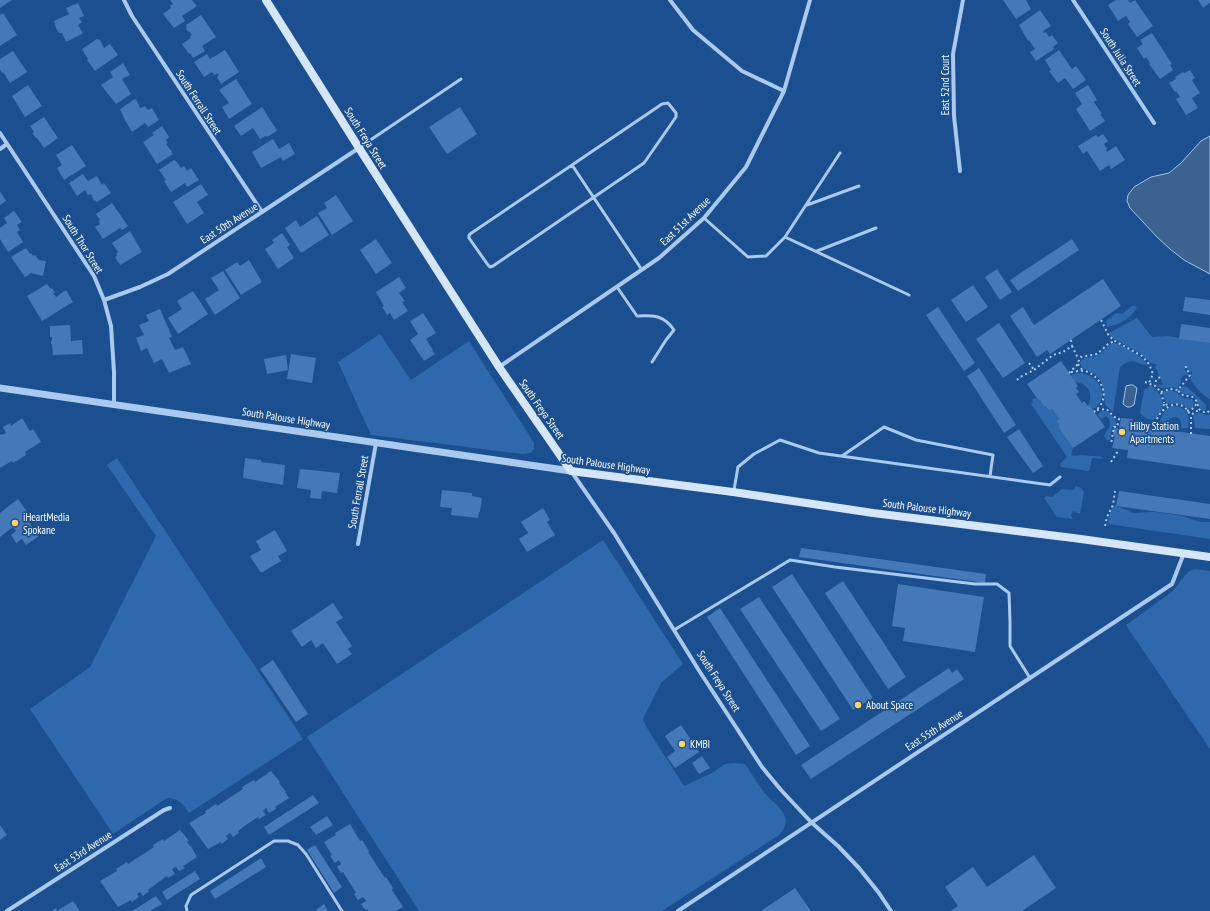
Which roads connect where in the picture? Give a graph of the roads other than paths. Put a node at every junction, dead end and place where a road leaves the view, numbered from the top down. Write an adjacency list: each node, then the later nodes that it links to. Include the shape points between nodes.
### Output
1 (124, 0): 20 (street, South Ferrall Street, via 132,16)
2 (266, 0): 12 (main road, South Freya Street)
3 (670, 0): 8 (street, via 693,30 742,71)
4 (810, 0): 8 (street, East 51st Avenue)
5 (963, 0): 16 (street, East 52nd Court, via 953,54 954,116)
6 (1073, 0): 9 (street, South Julia Street)
7 (461, 79): 12 (lane)
8 (784, 91): 21 (street, East 51st Avenue, via 746,168)
9 (1154, 123)
10 (0, 133): 11 (street, South Thor Street)
11 (7, 144): 13 (street); 28 (street, South Thor Street, via 94,276)
12 (359, 148): 20 (street, East 50th Avenue); 30 (main road, South Freya Street)
13 (0, 149)
14 (840, 153): 19 (lane)
15 (572, 165): 18 (lane); 18 (lane, via 662,104 668,103 676,113 676,117 644,163); 18 (lane, via 470,234 469,238 490,267)
16 (960, 171)
17 (859, 186): 19 (lane)
18 (594, 198): 25 (lane)
19 (807, 205): 23 (lane)
20 (262, 212): 28 (street, East 50th Avenue, via 168,274)
21 (704, 218): 23 (lane, via 748,257 766,256); 25 (street, East 51st Avenue)
22 (876, 228): 24 (lane)
23 (785, 236): 24 (lane)
24 (817, 251): 27 (lane)
25 (642, 270): 26 (street, East 51st Avenue)
26 (617, 287): 29 (lane, via 637,316 660,317 674,330); 30 (street, East 51st Avenue)
27 (909, 295)
28 (104, 300): 32 (street, South Thor Street, via 111,326)
29 (652, 362)
30 (500, 367): 35 (main road, South Freya Street)
31 (0, 388): 32 (street, South Palouse Highway)
32 (114, 403): 33 (street, South Palouse Highway)
33 (376, 443): 35 (street, South Palouse Highway); 39 (street, South Ferrall Street)
34 (842, 456): 36 (lane); 36 (lane, via 884,428 916,440 993,454); 38 (lane, via 819,453 780,440 754,454 738,467)
35 (571, 471): 38 (main road, South Palouse Highway); 42 (street, South Freya Street, via 614,533)
36 (990, 476): 37 (lane, via 1050,485)
37 (1060, 477)
38 (733, 492): 40 (main road, South Palouse Highway)
39 (358, 544)
40 (1184, 552): 41 (main road, South Palouse Highway); 43 (street, East 55th Avenue, via 1172,584)
41 (1210, 557)
42 (674, 630): 43 (lane, via 790,560 975,584 997,584 1009,593 1010,646); 45 (street, South Freya Street, via 762,767)
43 (1030, 678): 45 (street, East 55th Avenue)
44 (170, 808): 46 (street, East 53rd Avenue)
45 (812, 822): 49 (street, East 55th Avenue); 50 (street, South Freya Street, via 859,868)
46 (7, 911)
47 (187, 911): 48 (lane, via 186,906 191,895 274,841 288,841 298,845)
48 (342, 911)
49 (678, 911)
50 (891, 911)

